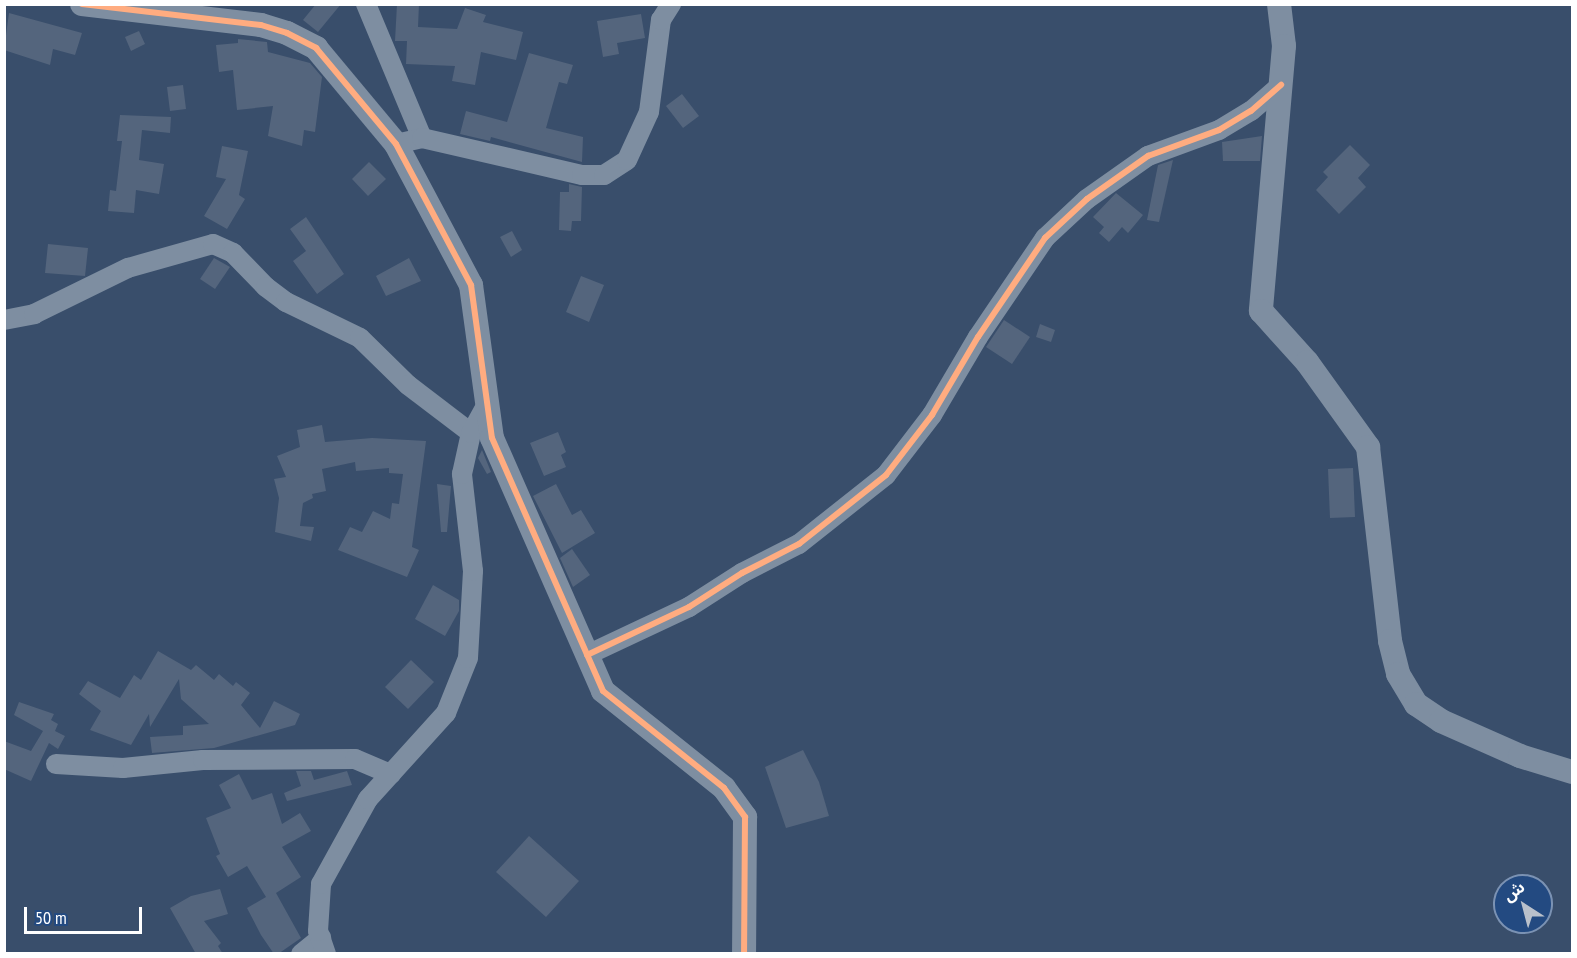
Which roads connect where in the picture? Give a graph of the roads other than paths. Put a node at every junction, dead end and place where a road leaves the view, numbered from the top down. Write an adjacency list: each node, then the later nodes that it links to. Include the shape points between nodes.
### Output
1 (82, 4): 7 (street, via 261,25 287,33 316,48)
2 (366, 4): 6 (street)
3 (670, 4): 6 (street, via 662,20 649,112 627,160 617,169 604,176 582,175)
4 (1279, 4): 5 (street, via 1284,46)
5 (1281, 85): 11 (street, via 1251,111 1219,130 1148,156 1087,199 1045,238 978,337 932,415 886,475 799,544 742,573 689,607); 13 (street, via 1261,311 1307,363 1368,447 1390,641 1398,674 1416,704 1441,721 1520,756)
6 (422, 138): 7 (street)
7 (396, 144): 9 (street, via 471,285)
8 (4, 320): 10 (street, via 34,314 128,268 213,244 233,253 286,302 360,338 408,385)
9 (487, 404): 10 (street); 11 (street, via 492,438)
10 (471, 433): 14 (street, via 462,474 473,571 468,658 446,713)
11 (587, 655): 17 (street, via 603,691 724,788 745,817)
12 (56, 764): 14 (street, via 123,768 203,760 355,759)
13 (1572, 772)
14 (392, 774): 15 (street, via 368,799 321,884)
15 (323, 946): 16 (street)
16 (301, 954)
17 (744, 954)

